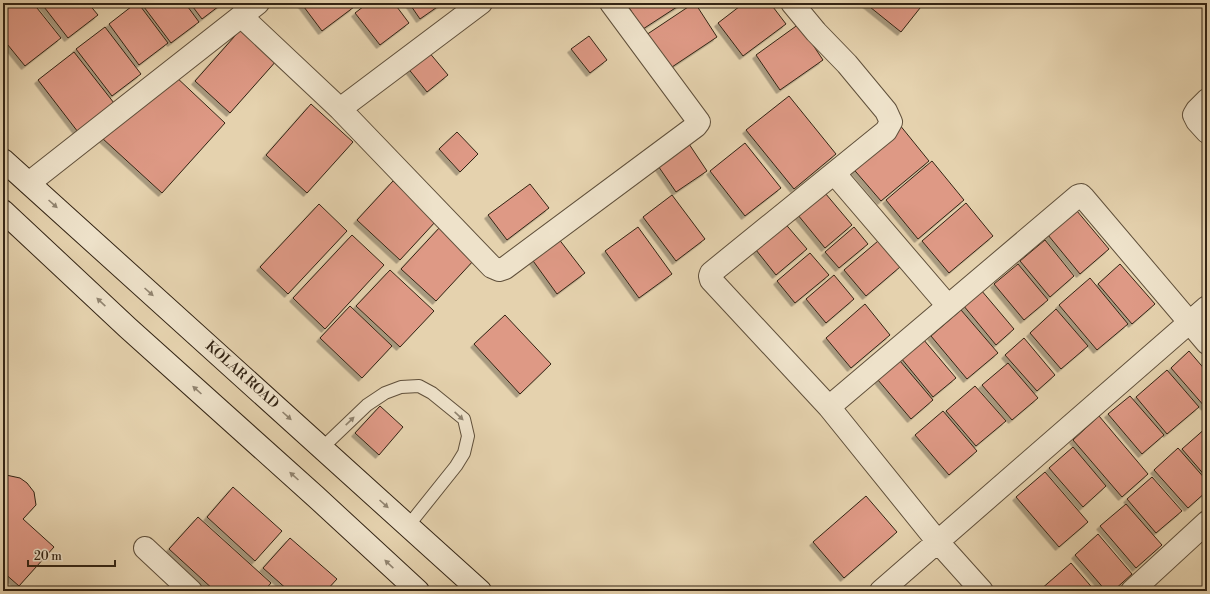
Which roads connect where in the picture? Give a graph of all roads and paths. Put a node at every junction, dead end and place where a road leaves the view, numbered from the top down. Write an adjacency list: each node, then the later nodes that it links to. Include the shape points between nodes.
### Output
1 (258, 3): 5 (street)
2 (480, 3): 7 (street)
3 (611, 3): 7 (street, via 699,122 499,270 492,266)
4 (792, 3): 10 (street, via 886,111 892,122 886,131)
5 (241, 16): 7 (street); 11 (street)
6 (1207, 100): 8 (street, via 1194,115)
7 (340, 109)
8 (1207, 132)
9 (3, 160): 11 (street, KOLAR ROAD)
10 (834, 173): 13 (street); 17 (street, via 710,276)
11 (29, 183): 18 (street, KOLAR ROAD, one-way to 18)
12 (3, 211): 24 (street, one-way to 12)
13 (948, 306): 15 (street, via 1081,195); 17 (street)
14 (1207, 307): 15 (street)
15 (1190, 322): 16 (street); 21 (street)
16 (1207, 343)
17 (829, 407): 21 (street)
18 (322, 448): 20 (street, KOLAR ROAD, one-way to 20); 20 (lane, one-way to 20, via 367,405 401,386 418,386 432,393 464,419 468,436 464,453)
19 (1207, 522): 28 (street)
20 (408, 526): 25 (street, KOLAR ROAD)
21 (938, 542): 26 (street); 27 (street)
22 (145, 548): 23 (street)
23 (191, 591)
24 (418, 591)
25 (480, 591)
26 (881, 591)
27 (982, 591)
28 (1132, 591)

